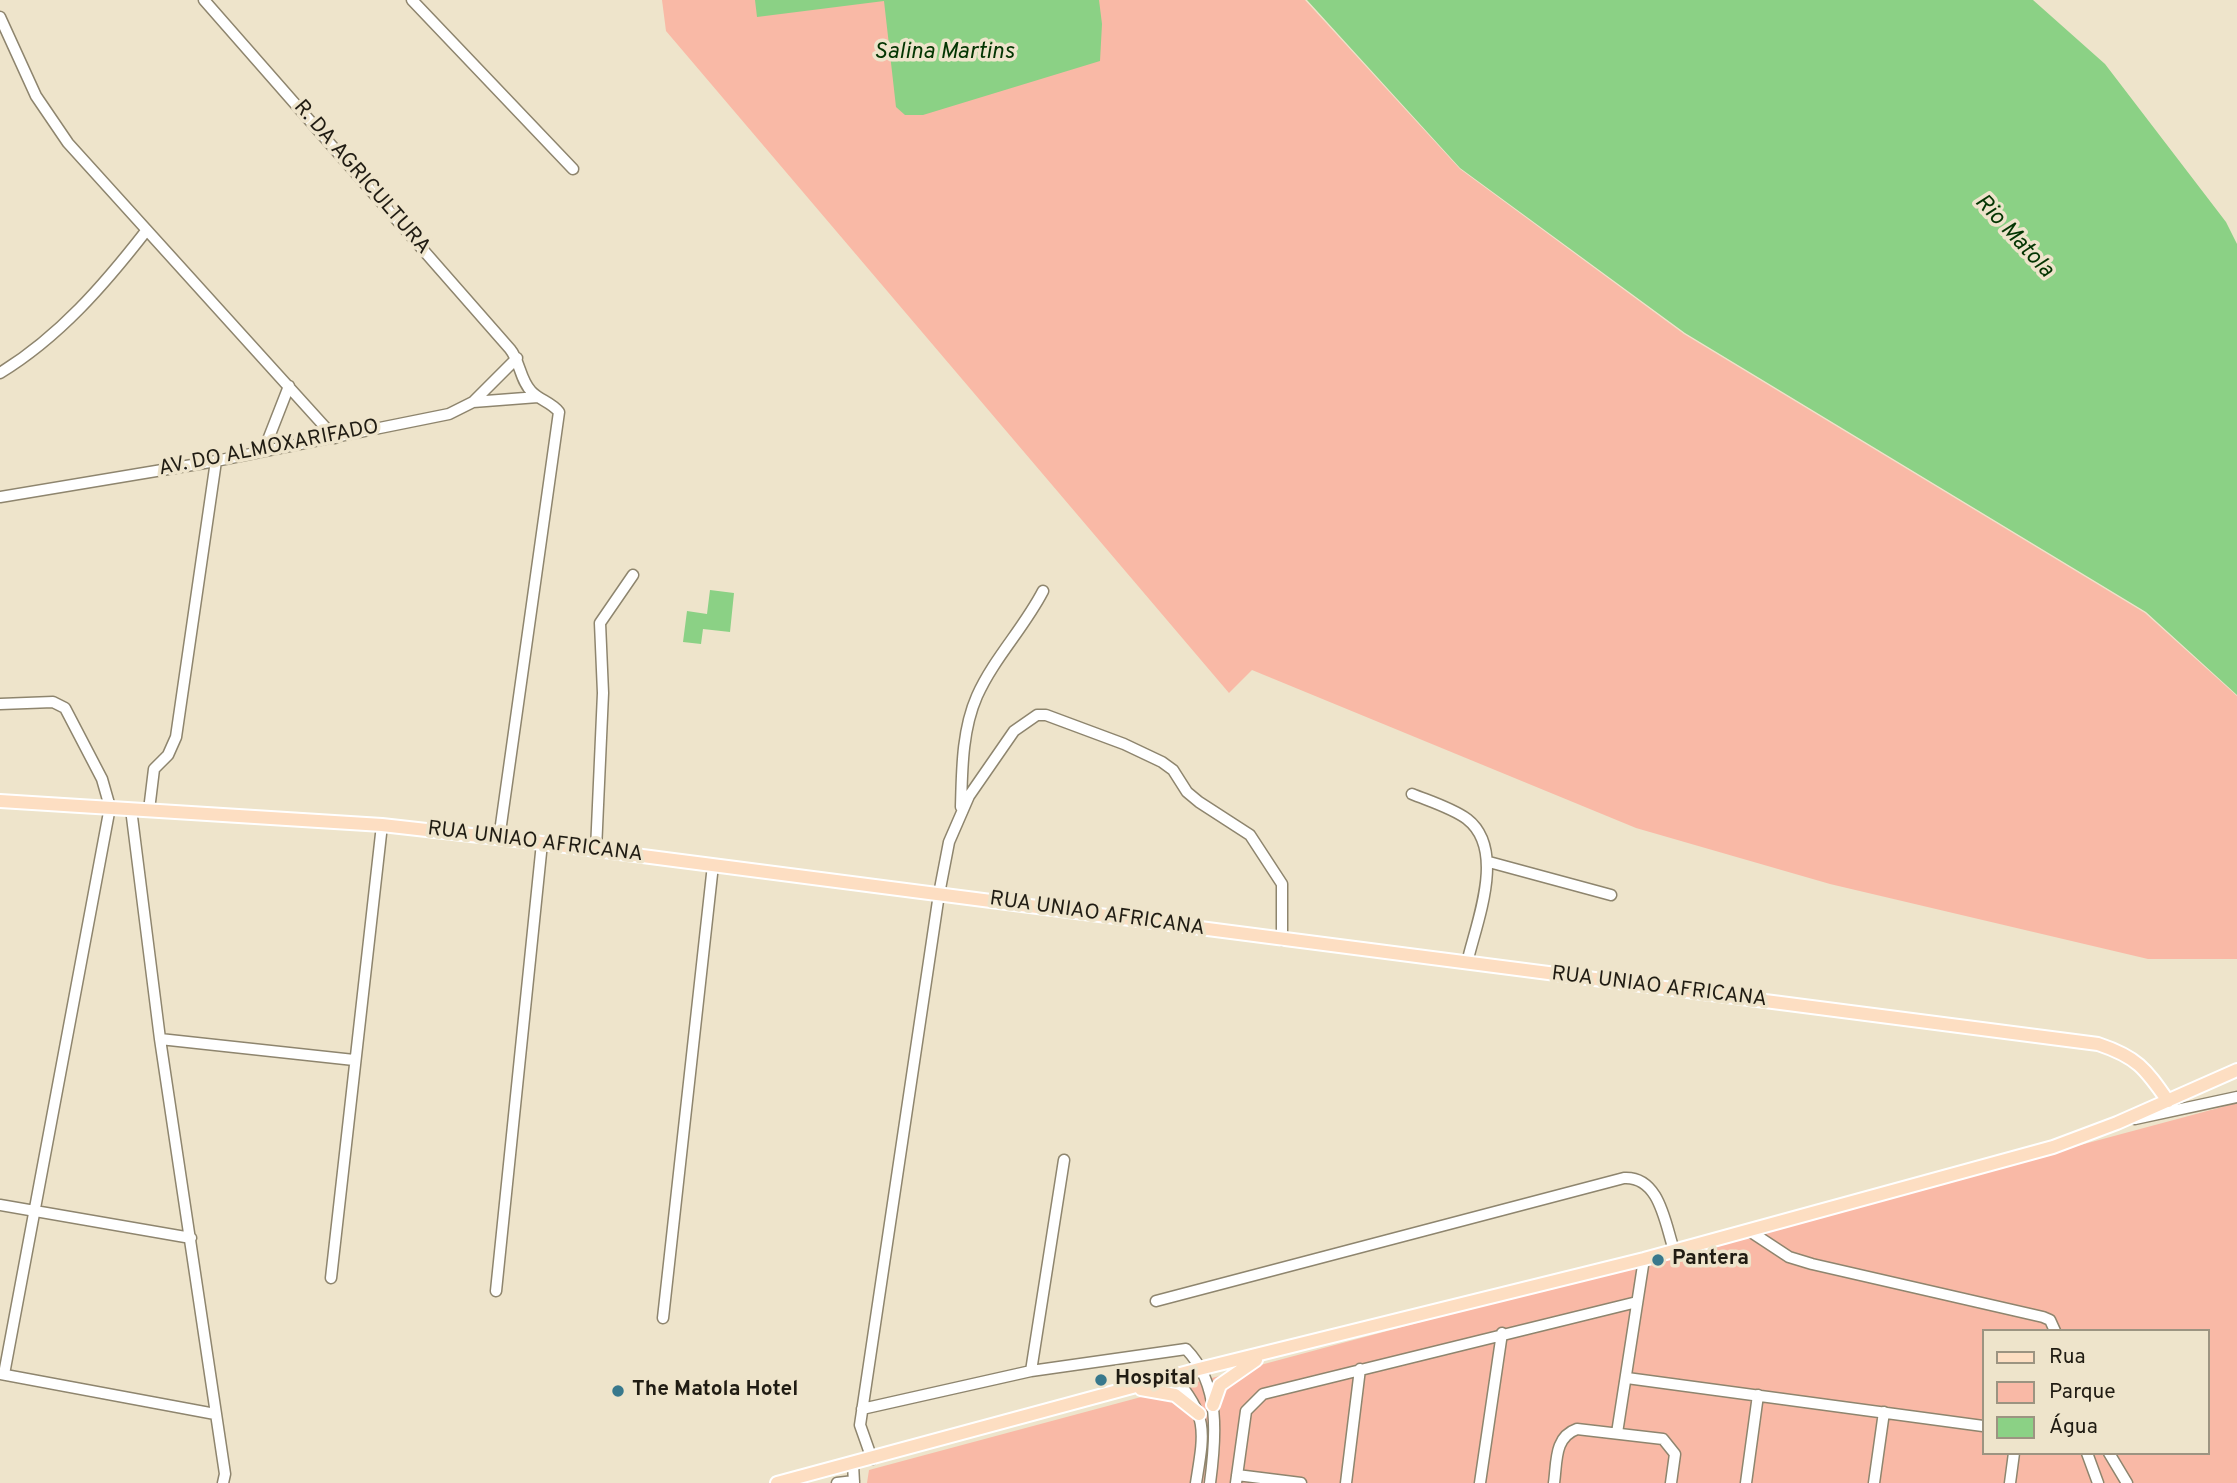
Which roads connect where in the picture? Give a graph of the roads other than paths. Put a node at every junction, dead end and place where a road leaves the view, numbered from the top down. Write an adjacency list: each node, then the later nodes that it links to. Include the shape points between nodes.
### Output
1 (204, 0): 6 (street, R. DA AGRICULTURA)
2 (412, 0): 4 (street)
3 (0, 17): 5 (street, via 36,96 68,143)
4 (573, 169)
5 (146, 231): 7 (street, via 82,308); 8 (street)
6 (517, 358): 9 (street, R. DA AGRICULTURA, via 529,390); 10 (street, AV. DO ALMOXARIFADO)
7 (0, 373)
8 (289, 386): 11 (street); 12 (street)
9 (538, 397): 10 (street); 25 (street, R. DA AGRICULTURA, via 559,412 559,426)
10 (473, 402): 11 (street, AV. DO ALMOXARIFADO, via 449,414)
11 (335, 438): 12 (street, AV. DO ALMOXARIFADO)
12 (264, 450): 13 (street, AV. DO ALMOXARIFADO)
13 (216, 461): 14 (street, AV. DO ALMOXARIFADO); 22 (street, via 176,737 168,755 154,769)
14 (0, 497)
15 (633, 575): 27 (street, via 600,623 603,693)
16 (1043, 591): 23 (street, via 971,710 962,760)
17 (0, 705): 20 (street, via 52,702 65,708 102,779)
18 (1412, 794): 28 (street, via 1466,818)
19 (0, 801): 20 (main road, RUA UNIAO AFRICANA)
20 (110, 807): 21 (main road, RUA UNIAO AFRICANA); 42 (street)
21 (131, 809): 22 (main road, RUA UNIAO AFRICANA); 34 (street)
22 (149, 810): 24 (main road, RUA UNIAO AFRICANA)
23 (961, 811): 30 (street, via 949,842); 32 (street, via 1004,742 1037,715 1124,744 1173,770 1187,792 1260,846 1282,884)
24 (382, 825): 25 (main road, RUA UNIAO AFRICANA); 35 (street)
25 (499, 839): 26 (main road, RUA UNIAO AFRICANA)
26 (542, 843): 27 (main road, RUA UNIAO AFRICANA); 48 (street)
27 (596, 850): 29 (main road, RUA UNIAO AFRICANA)
28 (1489, 862): 31 (street); 33 (street)
29 (713, 865): 30 (main road, RUA UNIAO AFRICANA); 51 (street)
30 (939, 894): 32 (main road, RUA UNIAO AFRICANA); 64 (street)
31 (1611, 895)
32 (1282, 940): 33 (main road, RUA UNIAO AFRICANA)
33 (1467, 963): 38 (main road, RUA UNIAO AFRICANA, via 2098,1044 2142,1064)
34 (160, 1039): 35 (street); 44 (street)
35 (354, 1060): 47 (street)
36 (2237, 1070): 38 (main road)
37 (2237, 1097): 39 (street)
38 (2168, 1101): 39 (main road)
39 (2117, 1123): 43 (main road, via 2053,1147)
40 (1064, 1160): 57 (street)
41 (0, 1205): 42 (street)
42 (35, 1212): 44 (street); 58 (street)
43 (1748, 1230): 45 (main road); 52 (street, via 1788,1256 2043,1317)
44 (191, 1238): 66 (street)
45 (1674, 1250): 46 (main road); 49 (street, via 1654,1191 1641,1180 1624,1178)
46 (1644, 1259): 50 (street); 54 (main road)
47 (331, 1278)
48 (496, 1291)
49 (1156, 1301)
50 (1637, 1302): 53 (street); 60 (street)
51 (663, 1318)
52 (2053, 1329)
53 (1502, 1333): 56 (street); 84 (street)
54 (1268, 1352): 55 (main road); 63 (main road, via 1225,1379)
55 (1199, 1369): 57 (street, via 1191,1355 1179,1348); 59 (main road); 63 (street)
56 (1360, 1369): 75 (street, via 1263,1394 1254,1401 1246,1411); 83 (street)
57 (1031, 1370): 64 (street)
58 (2, 1374): 66 (street)
59 (1174, 1377): 61 (main road); 67 (street, via 1192,1397)
60 (1627, 1378): 62 (street); 69 (street)
61 (1129, 1389): 67 (main road, via 1175,1395); 73 (main road)
62 (1758, 1395): 65 (street); 87 (street)
63 (1213, 1405): 81 (street, via 1216,1440)
64 (862, 1409): 73 (street, via 860,1425)
65 (1884, 1412): 68 (street); 88 (street)
66 (215, 1414): 77 (street)
67 (1199, 1414): 80 (street, via 1203,1439)
68 (1982, 1426)
69 (1617, 1433): 85 (street, via 1577,1429 1567,1433 1560,1440); 86 (street, via 1662,1439 1670,1446 1675,1454)
70 (2014, 1455): 89 (street)
71 (2088, 1455): 90 (street)
72 (2110, 1455): 91 (street)
73 (872, 1459): 74 (main road)
74 (853, 1464): 76 (street); 78 (main road)
75 (1236, 1479): 82 (street)
76 (854, 1482): 79 (street)
77 (223, 1483)
78 (777, 1483)
79 (837, 1483)
80 (1196, 1483)
81 (1210, 1483)
82 (1301, 1483)
83 (1346, 1483)
84 (1480, 1483)
85 (1553, 1483)
86 (1671, 1483)
87 (1746, 1483)
88 (1874, 1483)
89 (2010, 1483)
90 (2098, 1483)
91 (2127, 1483)

